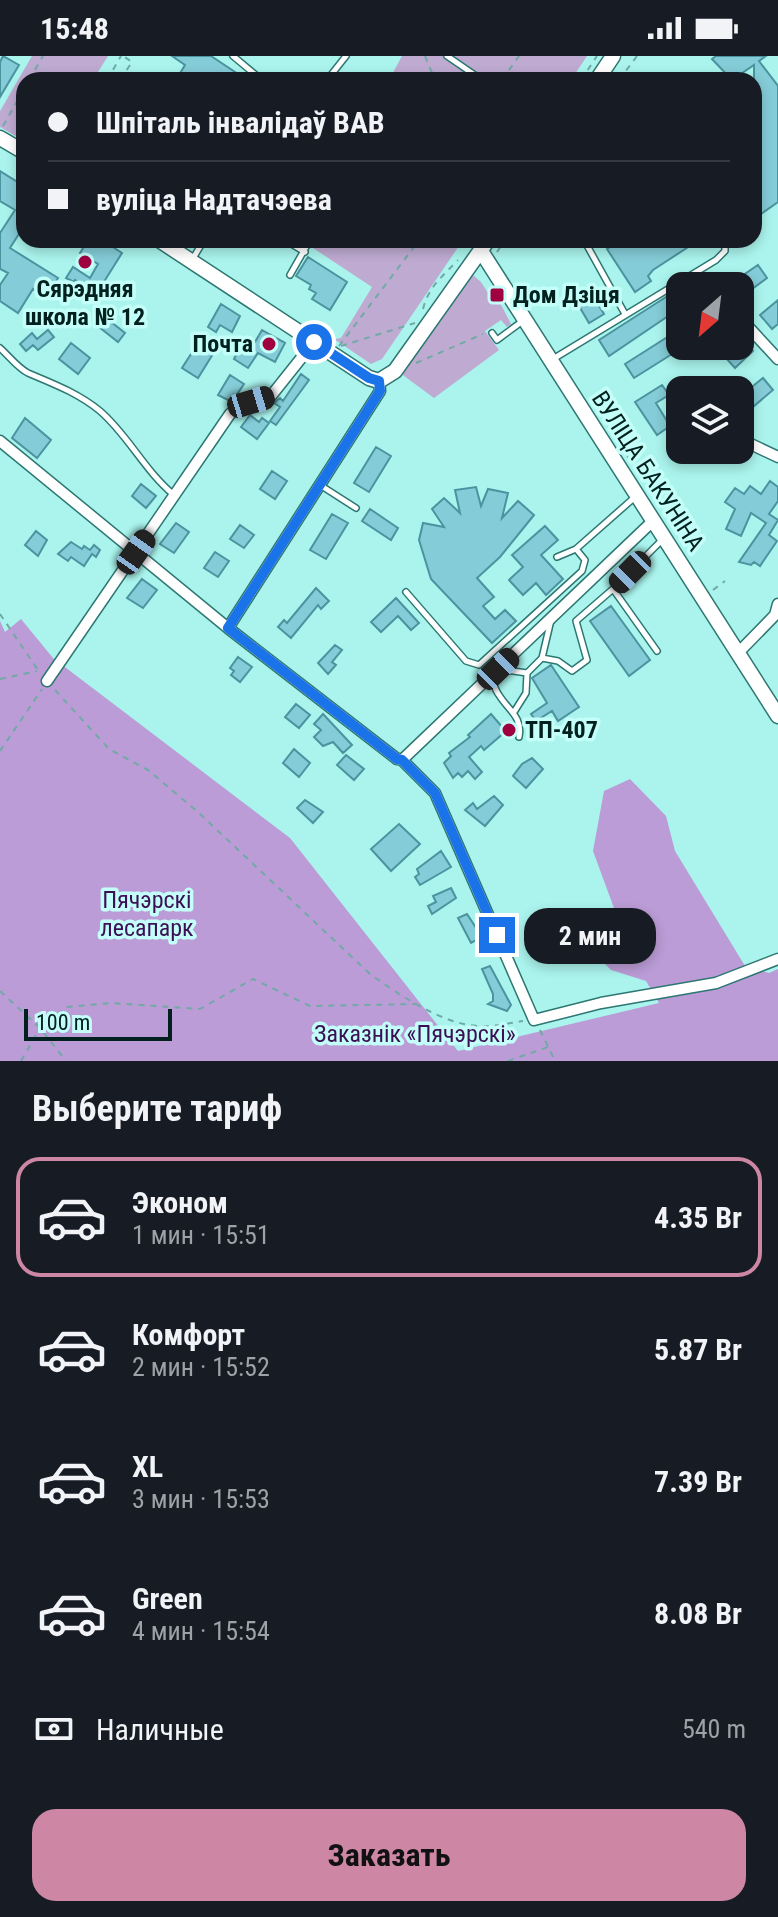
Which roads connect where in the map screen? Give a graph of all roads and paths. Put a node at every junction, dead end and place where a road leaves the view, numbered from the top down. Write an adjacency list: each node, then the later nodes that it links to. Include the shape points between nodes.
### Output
1 (122, 56): 5 (path, via 132,62)
2 (233, 56): 6 (lane)
3 (346, 56): 7 (lane)
4 (447, 56): 8 (lane)
5 (125, 72)
6 (252, 72)
7 (333, 72)
8 (470, 72)
9 (16, 103): 10 (path)
10 (0, 130)
11 (172, 248): 23 (street)
12 (199, 248): 23 (lane)
13 (298, 248): 21 (lane)
14 (307, 248): 21 (lane)
15 (413, 248): 33 (path)
16 (482, 248): 39 (street, via 395,371)
17 (486, 248): 27 (street, ВУЛІЦА БАКУНІНА)
18 (500, 248): 22 (path)
19 (588, 248): 26 (lane)
20 (725, 248): 26 (lane, via 716,260)
21 (305, 252): 25 (lane)
22 (500, 260)
23 (192, 261): 32 (street)
24 (453, 266): 28 (path, via 432,286)
25 (290, 275)
26 (625, 314): 37 (lane)
27 (525, 320): 29 (lane, via 497,340); 37 (street, ВУЛІЦА БАКУНІНА)
28 (416, 323): 31 (path); 33 (path)
29 (492, 333): 38 (path)
30 (754, 333): 36 (street)
31 (408, 335)
32 (314, 342): 39 (street); 45 (street, via 271,396 230,414)
33 (338, 347): 35 (path)
34 (0, 348): 45 (lane, via 27,372 82,397 107,417 143,466)
35 (348, 353)
36 (778, 359)
37 (551, 360): 44 (street, ВУЛІЦА БАКУНІНА)
38 (414, 363)
39 (379, 381): 43 (street, via 380,391)
40 (0, 441): 50 (street)
41 (754, 446): 42 (street)
42 (778, 457)
43 (320, 485): 46 (lane); 59 (street)
44 (637, 495): 47 (street, ВУЛІЦА БАКУНІНА); 49 (lane)
45 (175, 496): 50 (street)
46 (356, 508)
47 (654, 520): 48 (street, ВУЛІЦА БАКУНІНА); 58 (street)
48 (665, 536): 53 (lane); 61 (street, ВУЛІЦА БАКУНІНА)
49 (576, 549): 51 (lane); 55 (lane, via 585,560 582,571 479,665 466,661)
50 (136, 552): 59 (street); 67 (street)
51 (557, 557)
52 (725, 581): 54 (path)
53 (613, 589): 60 (lane); 62 (lane, via 576,621 587,660 572,671)
54 (712, 591)
55 (406, 592)
56 (778, 604): 61 (street, via 775,615)
57 (0, 614): 63 (path)
58 (552, 618): 62 (lane); 64 (street)
59 (228, 628): 72 (street)
60 (657, 651)
61 (738, 653): 69 (street, ВУЛІЦА БАКУНІНА)
62 (542, 658): 65 (lane)
63 (38, 671): 66 (path); 67 (path)
64 (494, 673): 65 (lane); 68 (lane, via 499,695); 72 (street)
65 (527, 673): 68 (lane, via 526,693)
66 (0, 679)
67 (47, 681): 71 (path); 75 (path, via 109,749 148,770 370,974)
68 (514, 712): 70 (lane)
69 (778, 716)
70 (519, 737)
71 (0, 751)
72 (402, 760): 76 (street, via 435,793)
73 (778, 959): 76 (street, via 716,983)
74 (0, 991): 77 (path)
75 (418, 1004): 76 (path, via 478,1026); 77 (path, via 310,1006 253,979 200,1009 111,1003 67,1007)
76 (534, 1020): 78 (path)
77 (40, 1028): 79 (path); 80 (path)
78 (549, 1047): 81 (path); 82 (path)
79 (21, 1061)
80 (66, 1061)
81 (508, 1061)
82 (555, 1061)

